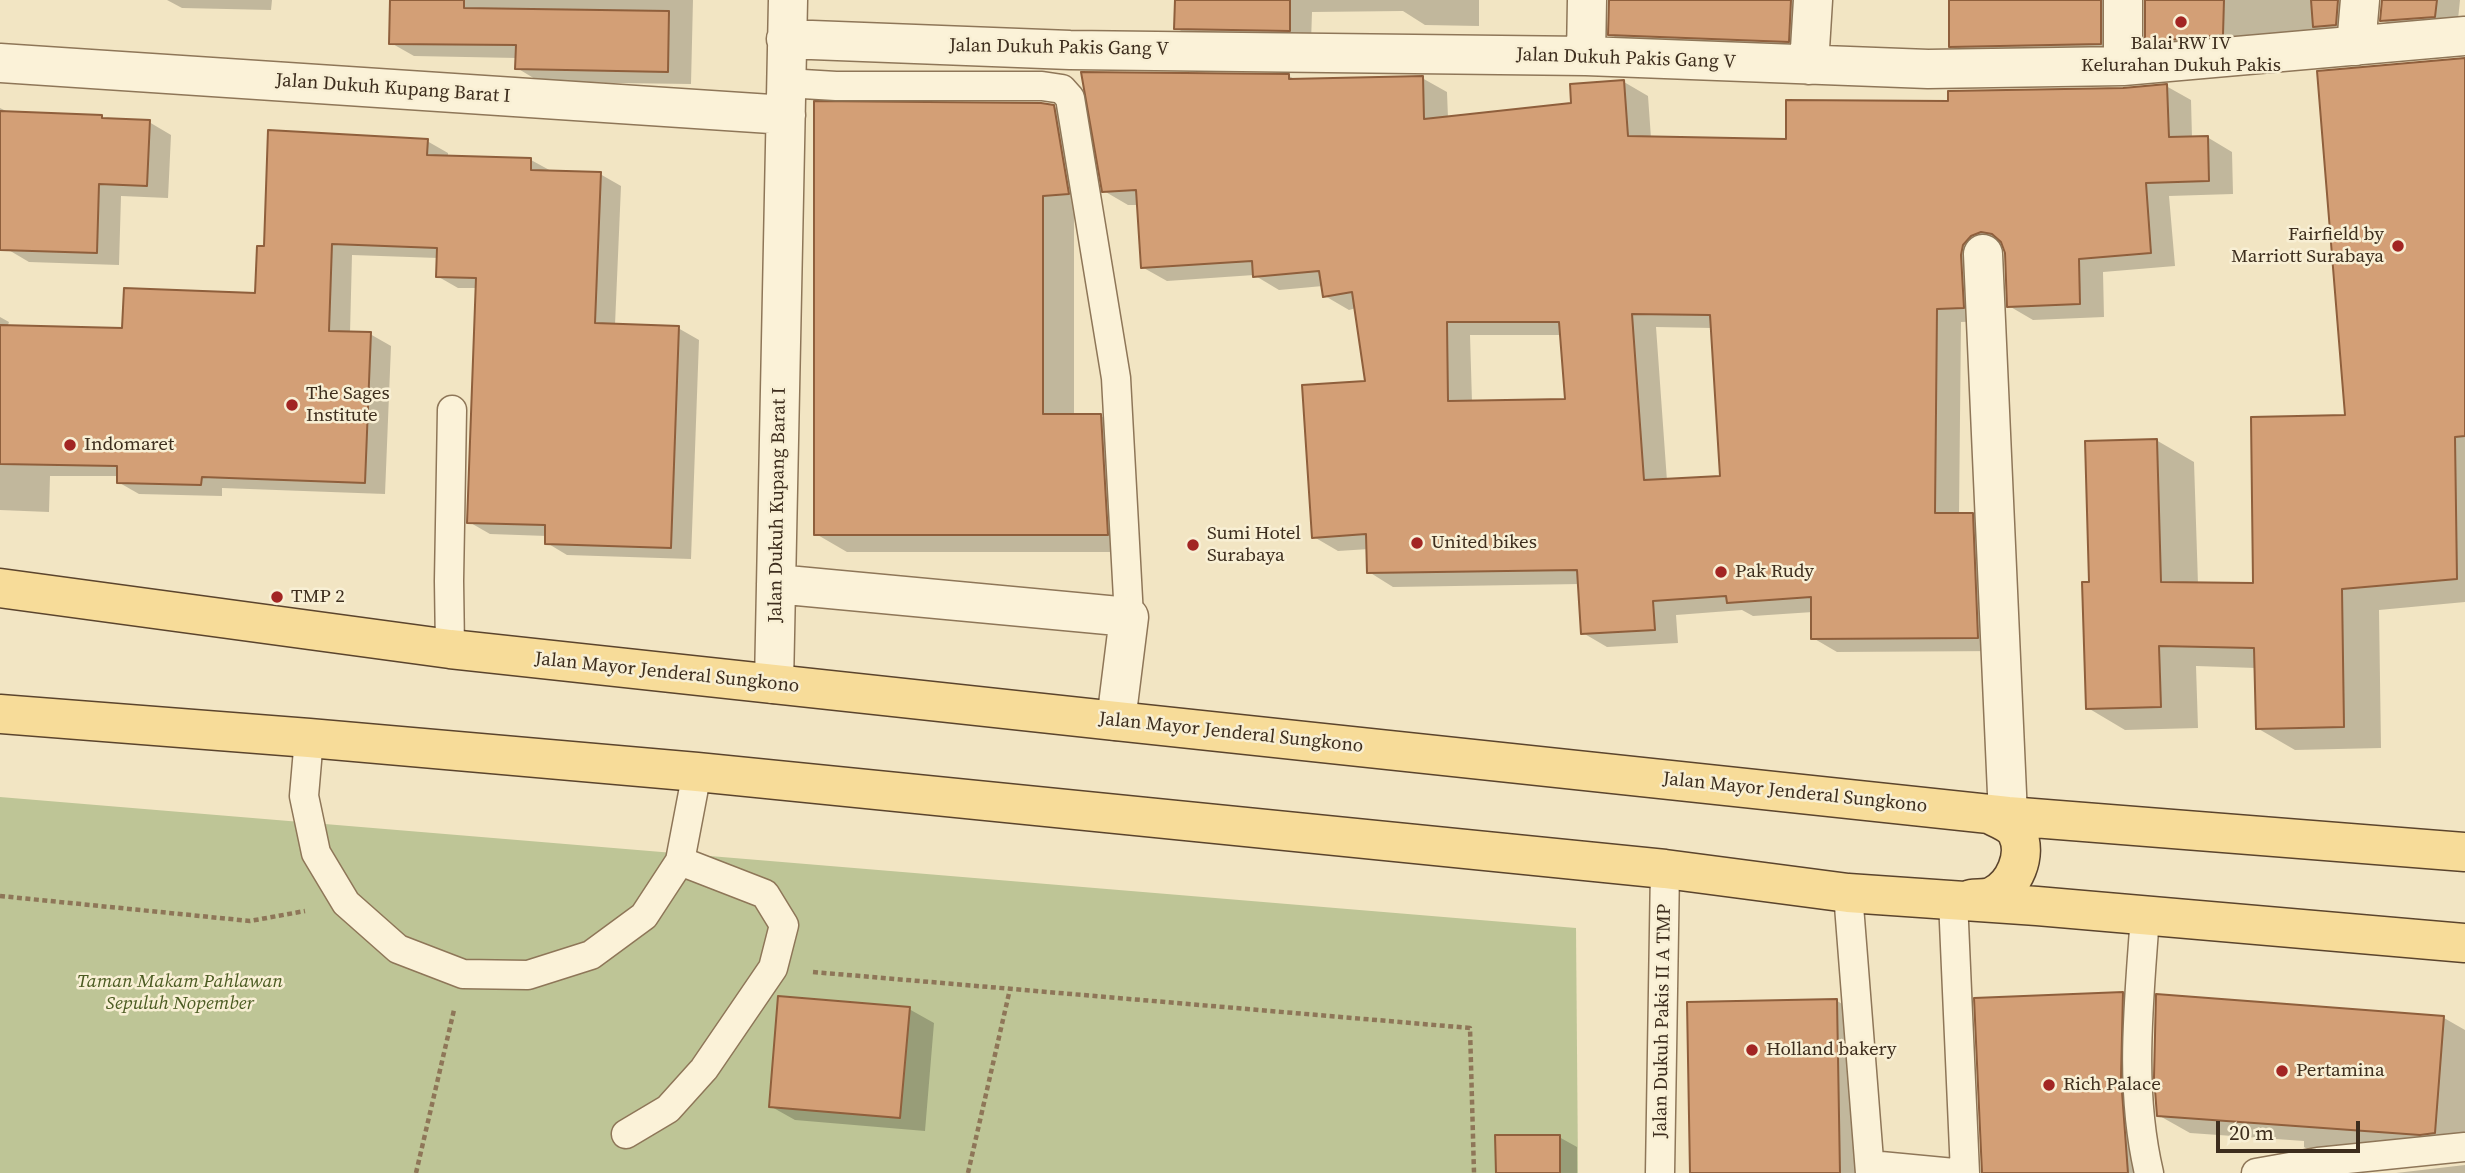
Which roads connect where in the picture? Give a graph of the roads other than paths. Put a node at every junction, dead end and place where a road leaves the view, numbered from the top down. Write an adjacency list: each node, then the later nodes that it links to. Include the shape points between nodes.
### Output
1 (788, 0): 7 (street, Jalan Dukuh Kupang Barat I)
2 (1587, 0): 9 (street)
3 (1813, 0): 11 (street)
4 (2123, 0): 12 (street)
5 (2360, 0): 8 (street)
6 (2465, 36): 8 (street, Jalan Dukuh Pakis Gang V)
7 (786, 39): 9 (street, Jalan Dukuh Pakis Gang V, via 1070,50); 13 (street, Jalan Dukuh Kupang Barat I)
8 (2356, 46): 12 (street, Jalan Dukuh Pakis Gang V)
9 (1586, 56): 11 (street, Jalan Dukuh Pakis Gang V)
10 (0, 64): 13 (street, Jalan Dukuh Kupang Barat I)
11 (1809, 65): 12 (street, Jalan Dukuh Pakis Gang V, via 1928,69)
12 (2123, 66)
13 (786, 99): 16 (street, Jalan Dukuh Kupang Barat I); 18 (lane, via 836,86 1042,86 1062,89 1070,98 1116,378)
14 (1983, 254): 25 (street)
15 (452, 410): 19 (lane)
16 (776, 584): 18 (street); 20 (street, Jalan Dukuh Kupang Barat I)
17 (0, 588): 19 (main road, Jalan Mayor Jenderal Sungkono)
18 (1129, 617): 22 (street)
19 (450, 649): 20 (main road, Jalan Mayor Jenderal Sungkono)
20 (774, 684): 22 (main road, Jalan Mayor Jenderal Sungkono)
21 (0, 714): 23 (main road)
22 (1116, 721): 25 (main road, Jalan Mayor Jenderal Sungkono)
23 (309, 738): 24 (main road); 28 (lane, via 304,796 316,853 346,903 398,949 463,974 528,975 590,955 643,916)
24 (697, 772): 28 (lane); 29 (main road)
25 (1998, 816): 26 (main road, Jalan Mayor Jenderal Sungkono); 31 (main road, via 2017,833 2018,872 1991,897)
26 (2051, 820): 27 (main road, Jalan Mayor Jenderal Sungkono); 32 (main road, via 2033,861)
27 (2465, 852)
28 (680, 861): 35 (lane, via 765,894 784,925 772,968 704,1069 668,1109)
29 (1665, 869): 30 (main road); 38 (lane, Jalan Dukuh Pakis II A TMP)
30 (1848, 893): 31 (main road); 37 (lane)
31 (1953, 900): 32 (main road); 40 (lane)
32 (2037, 905): 33 (main road)
33 (2145, 916): 34 (main road); 41 (lane, via 2136,1035 2137,1106)
34 (2465, 943)
35 (626, 1134)
36 (2465, 1147): 42 (lane)
37 (1870, 1169): 39 (lane)
38 (1660, 1173)
39 (1954, 1173)
40 (1965, 1173)
41 (2149, 1173)
42 (2256, 1173)

